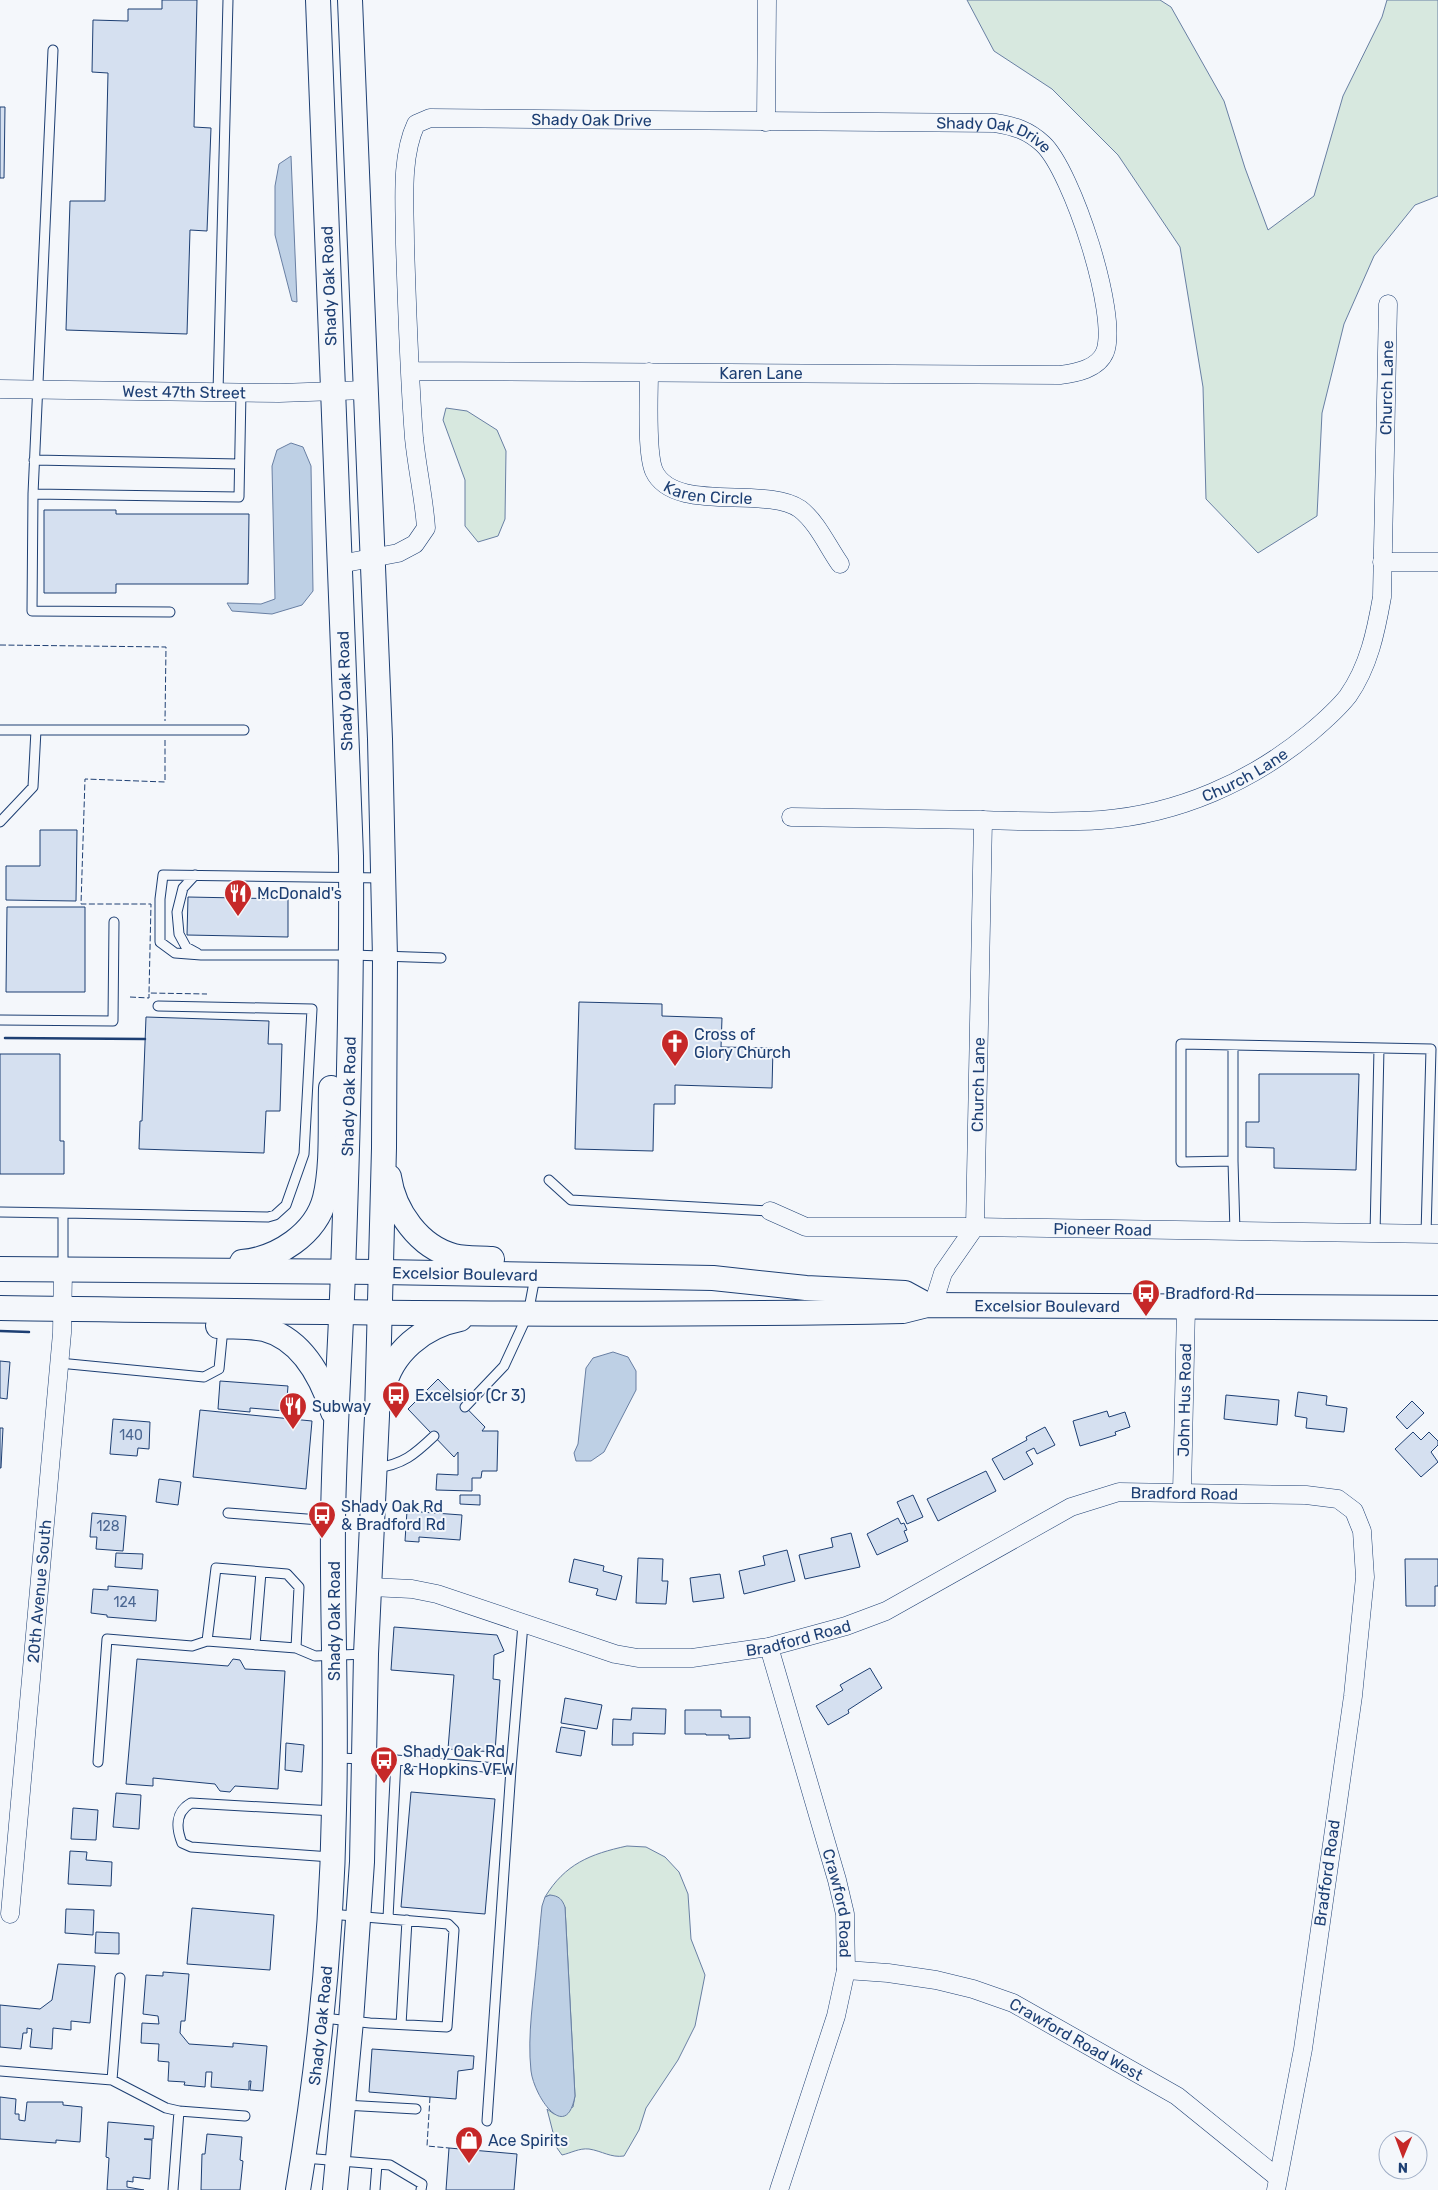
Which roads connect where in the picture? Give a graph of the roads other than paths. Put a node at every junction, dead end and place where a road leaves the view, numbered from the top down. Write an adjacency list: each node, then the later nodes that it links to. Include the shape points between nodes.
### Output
1 (228, 0): 14 (lane)
2 (318, 0): 16 (main road, Shady Oak Road)
3 (350, 0): 13 (main road, Shady Oak Road)
4 (767, 0): 6 (street)
5 (53, 50): 12 (lane)
6 (766, 122): 8 (street, Shady Oak Drive, via 995,123 1020,127 1044,144 1061,170 1090,241 1108,323); 9 (street, Shady Oak Drive, via 430,118 416,124 411,136 404,188)
7 (1388, 304): 21 (street, Church Lane)
8 (1105, 354): 10 (street, Karen Lane, via 1079,373 1060,375)
9 (410, 371): 10 (street, Karen Lane); 20 (street, Shady Oak Drive, via 414,440 426,528 415,544 398,553)
10 (649, 372): 24 (street, Karen Circle, via 651,455 654,470 664,484 680,493 780,502 799,509 812,521)
11 (0, 389): 12 (street, West 47th Street)
12 (37, 389): 14 (street, West 47th Street); 17 (lane)
13 (366, 390): 16 (street, West 47th Street); 20 (main road, Shady Oak Road)
14 (218, 392): 15 (street, West 47th Street)
15 (241, 392): 16 (street, West 47th Street); 18 (lane)
16 (332, 392): 23 (main road, Shady Oak Road)
17 (34, 460): 18 (lane); 19 (lane)
18 (239, 464): 19 (lane, via 238,497)
19 (33, 494): 25 (lane, via 32,611)
20 (373, 558): 23 (street, Shady Oak Drive); 34 (main road, Shady Oak Road)
21 (1382, 562): 22 (street); 30 (street, Church Lane, via 1382,597 1365,665 1348,696 1285,754 1206,795 1149,813 1101,820)
22 (1438, 562)
23 (340, 564): 33 (main road, Shady Oak Road)
24 (840, 564)
25 (170, 612)
26 (0, 730): 27 (lane)
27 (36, 730): 28 (lane); 31 (lane, via 34,787)
28 (244, 730)
29 (790, 817): 30 (street, Church Lane)
30 (983, 820): 51 (street, Church Lane)
31 (0, 822)
32 (196, 875): 33 (lane); 36 (lane, via 183,888 177,912 179,934 186,947); 36 (lane, via 163,875 160,942 175,953)
33 (351, 878): 34 (lane); 37 (main road, Shady Oak Road)
34 (383, 878): 38 (main road, Shady Oak Road)
35 (114, 922): 42 (lane, via 113,1021)
36 (201, 955): 37 (lane)
37 (352, 955): 38 (lane); 41 (main road, Shady Oak Road)
38 (384, 956): 39 (lane); 45 (main road, Shady Oak Road)
39 (441, 958)
40 (158, 1006): 50 (lane, via 312,1009 304,1154 286,1205 276,1215 268,1217)
41 (349, 1012): 57 (main road, via 333,1053 328,1175 324,1199 312,1224 270,1257); 58 (main road, Shady Oak Road)
42 (0, 1020)
43 (1233, 1046): 44 (lane); 46 (lane); 46 (lane, via 1180,1044 1180,1162)
44 (1379, 1048): 53 (lane); 54 (lane, via 1431,1049)
45 (384, 1148): 59 (main road, Shady Oak Road); 61 (main road, via 390,1186 406,1218 425,1241 454,1256 611,1261)
46 (1233, 1162): 52 (lane)
47 (550, 1180): 48 (lane, via 571,1200)
48 (770, 1211): 51 (street, Pioneer Road, via 806,1227)
49 (0, 1212): 50 (lane)
50 (63, 1212): 56 (lane)
51 (975, 1227): 52 (street, Pioneer Road); 62 (street, via 943,1273)
52 (1235, 1232): 53 (street, Pioneer Road)
53 (1375, 1234): 54 (street, Pioneer Road)
54 (1432, 1234)
55 (0, 1269): 56 (main road, Excelsior Boulevard)
56 (63, 1270): 57 (main road, Excelsior Boulevard); 66 (street, 20th Avenue South)
57 (127, 1271): 58 (main road, Excelsior Boulevard)
58 (343, 1272): 59 (main road, Excelsior Boulevard); 67 (main road, Shady Oak Road)
59 (381, 1272): 60 (main road, Excelsior Boulevard); 68 (main road, Shady Oak Road)
60 (535, 1274): 61 (main road, Excelsior Boulevard); 70 (lane)
61 (713, 1278): 62 (main road, Excelsior Boulevard, via 806,1288 905,1293)
62 (930, 1305): 63 (main road, Excelsior Boulevard); 70 (main road, Excelsior Boulevard, via 903,1311)
63 (1186, 1307): 65 (main road, Excelsior Boulevard); 78 (street, John Hus Road)
64 (0, 1308): 66 (main road)
65 (1438, 1308)
66 (62, 1309): 71 (main road, via 154,1325); 72 (street, 20th Avenue South)
67 (342, 1312): 68 (main road, Excelsior Boulevard); 71 (main road, Excelsior Boulevard); 75 (main road, Shady Oak Road)
68 (379, 1313): 69 (main road, Excelsior Boulevard); 74 (main road, Shady Oak Road)
69 (488, 1313): 70 (main road, Excelsior Boulevard); 74 (main road, via 444,1322 413,1341 399,1354 386,1375)
70 (528, 1314): 73 (lane, via 504,1366)
71 (224, 1319): 72 (lane, via 219,1369 204,1377); 75 (main road, via 264,1329 293,1344 318,1375)
72 (59, 1363): 97 (street, 20th Avenue South)
73 (465, 1407)
74 (377, 1416): 77 (main road, Shady Oak Road)
75 (336, 1424): 80 (main road, Shady Oak Road)
76 (434, 1436): 77 (lane, via 413,1456 394,1465)
77 (374, 1468): 82 (main road, Shady Oak Road)
78 (1182, 1492): 86 (street, Bradford Road, via 1119,1492 1071,1507 886,1611 846,1626); 117 (street, Bradford Road, via 1306,1495 1338,1499 1354,1511 1362,1531 1365,1577 1353,1696 1303,2049)
79 (228, 1513): 80 (lane)
80 (333, 1521): 89 (main road, Shady Oak Road)
81 (261, 1572): 84 (lane, via 216,1568); 85 (lane); 87 (lane, via 287,1574 299,1587)
82 (370, 1587): 83 (street, Bradford Road, via 437,1594); 88 (main road, Shady Oak Road)
83 (523, 1624): 86 (street, Bradford Road, via 638,1658 692,1658); 94 (lane)
84 (207, 1641): 85 (lane); 93 (lane, via 192,1646 107,1639)
85 (255, 1645): 87 (lane)
86 (769, 1647): 102 (street, Crawford Road, via 837,1880 845,1914)
87 (296, 1648): 89 (lane, via 314,1656)
88 (366, 1654): 89 (lane); 91 (main road, Shady Oak Road)
89 (334, 1656): 90 (main road, Shady Oak Road)
90 (335, 1758): 91 (lane); 95 (main road, Shady Oak Road)
91 (364, 1759): 92 (lane); 99 (main road, Shady Oak Road)
92 (396, 1760): 94 (lane); 100 (lane)
93 (98, 1762)
94 (511, 1769): 113 (lane)
95 (334, 1811): 96 (main road, Shady Oak Road); 96 (lane, via 191,1803 180,1814 178,1822 182,1843 191,1847)
96 (333, 1858): 98 (main road, Shady Oak Road)
97 (10, 1914)
98 (330, 1914): 99 (lane); 104 (main road, Shady Oak Road)
99 (359, 1916): 100 (lane); 105 (main road, Shady Oak Road)
100 (388, 1918): 101 (lane)
101 (408, 1920): 106 (lane); 106 (lane, via 448,1924 454,1930 447,2027)
102 (846, 1970): 117 (street, Crawford Road West, via 936,1980 1013,2003 1176,2096); 123 (street, Crawford Road, via 836,2016)
103 (120, 1978): 108 (lane)
104 (322, 2018): 105 (lane); 114 (main road, Shady Oak Road)
105 (351, 2021): 106 (lane); 109 (main road, Shady Oak Road)
106 (401, 2025)
107 (0, 2071): 108 (lane)
108 (112, 2080): 111 (lane, via 166,2108)
109 (344, 2105): 110 (lane); 115 (main road, Shady Oak Road)
110 (416, 2109)
111 (180, 2111): 112 (lane); 118 (lane)
112 (245, 2116)
113 (487, 2121)
114 (304, 2158): 115 (lane); 119 (main road, Shady Oak Road)
115 (339, 2161): 116 (lane); 120 (main road, Shady Oak Road)
116 (377, 2164): 121 (lane); 122 (lane, via 398,2169 422,2184)
117 (1276, 2183)
118 (173, 2190)
119 (298, 2190)
120 (335, 2190)
121 (375, 2190)
122 (421, 2190)
123 (779, 2190)

